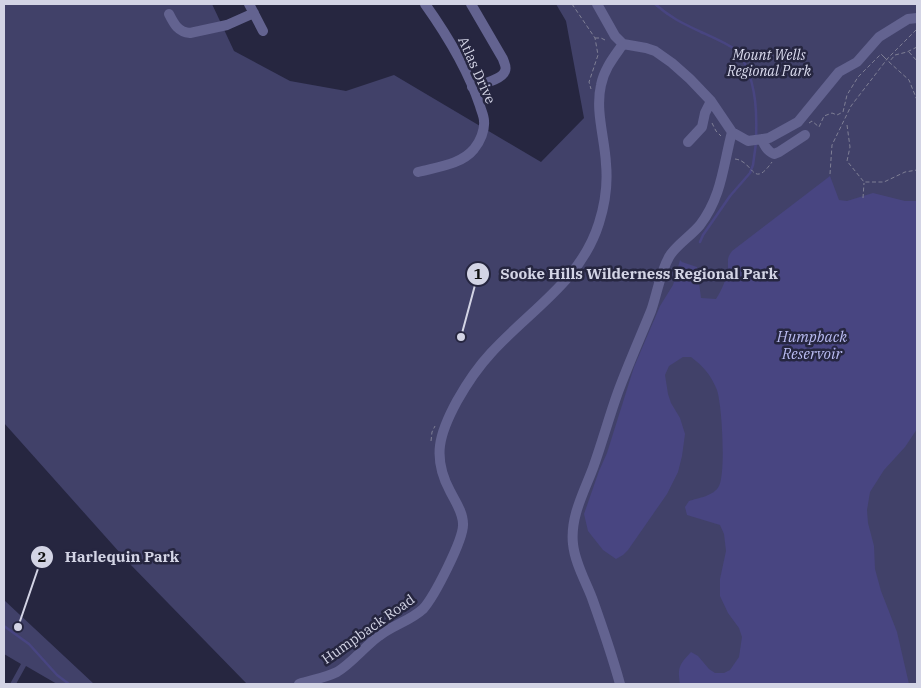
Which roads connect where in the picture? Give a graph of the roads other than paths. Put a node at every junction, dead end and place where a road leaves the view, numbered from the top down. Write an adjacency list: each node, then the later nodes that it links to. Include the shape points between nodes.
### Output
1 (425, 4): 9 (street, Atlas Drive, via 450,42)
2 (471, 4): 9 (street, via 506,66 501,76)
3 (597, 4): 8 (street)
4 (252, 8): 5 (street, via 227,25 190,33 176,28); 7 (street)
5 (169, 14)
6 (917, 18): 13 (street, via 908,19 879,37 856,62 839,72 798,122)
7 (263, 30)
8 (623, 44): 10 (street, via 654,51 672,63); 16 (street, Humpback Road, via 609,64 600,88 607,184 605,202 593,239 563,284 480,366 456,402 441,437 441,469 464,526 435,592 412,618 381,634 337,672)
9 (472, 87): 15 (street, Atlas Drive, via 484,120 481,139 475,149 458,161)
10 (711, 101): 11 (street); 14 (street, via 702,127)
11 (732, 132): 13 (street, via 748,141); 17 (street, via 711,210 668,258 608,419 573,528 576,559)
12 (805, 135): 13 (street, via 774,154 765,147)
13 (762, 139)
14 (688, 142)
15 (418, 172)
16 (299, 684)
17 (620, 684)

